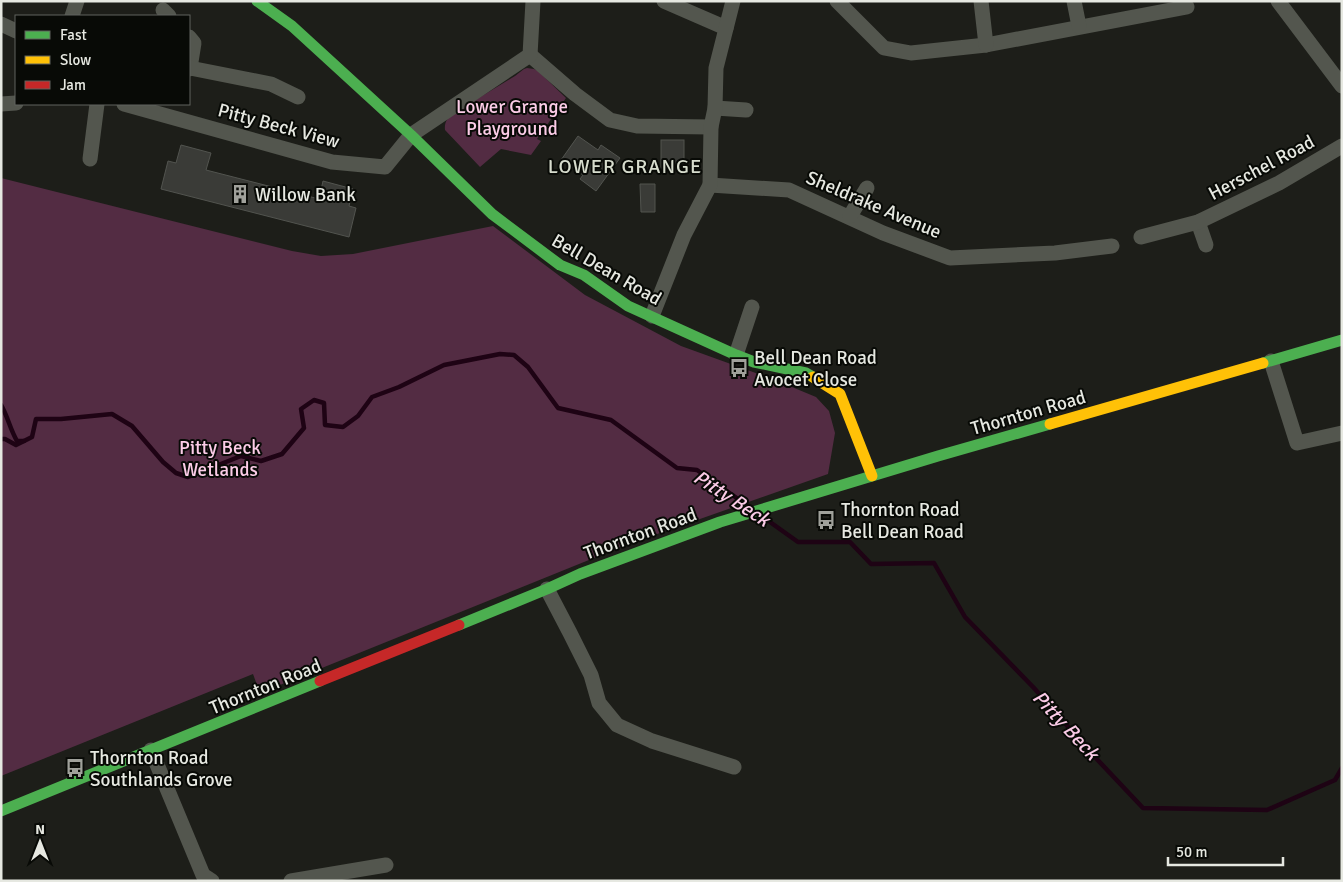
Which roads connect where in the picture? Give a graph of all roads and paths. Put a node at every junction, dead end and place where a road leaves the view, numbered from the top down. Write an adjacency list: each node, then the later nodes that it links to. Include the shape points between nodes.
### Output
1 (77, 1): 11 (street)
2 (257, 1): 29 (main road, Bell Dean Road, via 292,26)
3 (533, 1): 18 (street)
4 (664, 1): 14 (street)
5 (733, 1): 14 (street)
6 (837, 1): 17 (street, via 884,48 911,53)
7 (981, 1): 17 (street)
8 (1074, 1): 13 (street)
9 (1278, 1): 20 (street)
10 (1187, 7): 13 (street)
11 (72, 15)
12 (1, 24): 15 (street)
13 (1079, 26): 17 (street)
14 (726, 28): 26 (street, via 716,68)
15 (15, 31)
16 (190, 38): 19 (street, via 194,43)
17 (986, 45)
18 (530, 55): 28 (street, via 610,120 637,126); 29 (street)
19 (190, 69): 21 (street, via 271,84)
20 (1342, 86)
21 (298, 97)
22 (15, 103): 23 (street)
23 (1, 104)
24 (97, 105): 31 (street)
25 (132, 105): 29 (street, Pitty Beck View, via 332,162 385,167)
26 (715, 108): 27 (street); 28 (street)
27 (746, 110)
28 (711, 127): 32 (street)
29 (411, 135): 40 (main road, Bell Dean Road, via 492,214 560,266 584,275 628,306)
30 (1342, 146): 35 (street, Herschel Road, via 1279,183)
31 (90, 159)
32 (710, 185): 34 (street, Sheldrake Avenue, via 789,190); 40 (street, via 684,235)
33 (867, 188): 34 (street)
34 (850, 216): 38 (street, Sheldrake Avenue, via 950,258 1055,253)
35 (1198, 222): 36 (street, Herschel Road); 37 (street, Herschel Road)
36 (1141, 237)
37 (1206, 245)
38 (1112, 246)
39 (752, 307): 42 (street)
40 (652, 316): 42 (main road, Bell Dean Road)
41 (1342, 340): 43 (main road, Thornton Road)
42 (736, 355): 45 (main road, Bell Dean Road, via 806,374 840,394)
43 (1271, 361): 44 (street, via 1297,443); 45 (main road, Thornton Road)
44 (1342, 433)
45 (872, 476): 46 (main road, Thornton Road, via 720,522 580,574)
46 (547, 590): 47 (main road, Thornton Road); 48 (street, via 591,676 599,702 617,725 652,741)
47 (151, 750): 49 (main road, Thornton Road); 51 (street, via 203,875)
48 (734, 767)
49 (1, 811)
50 (386, 865): 52 (street)
51 (212, 881)
52 (291, 881)

